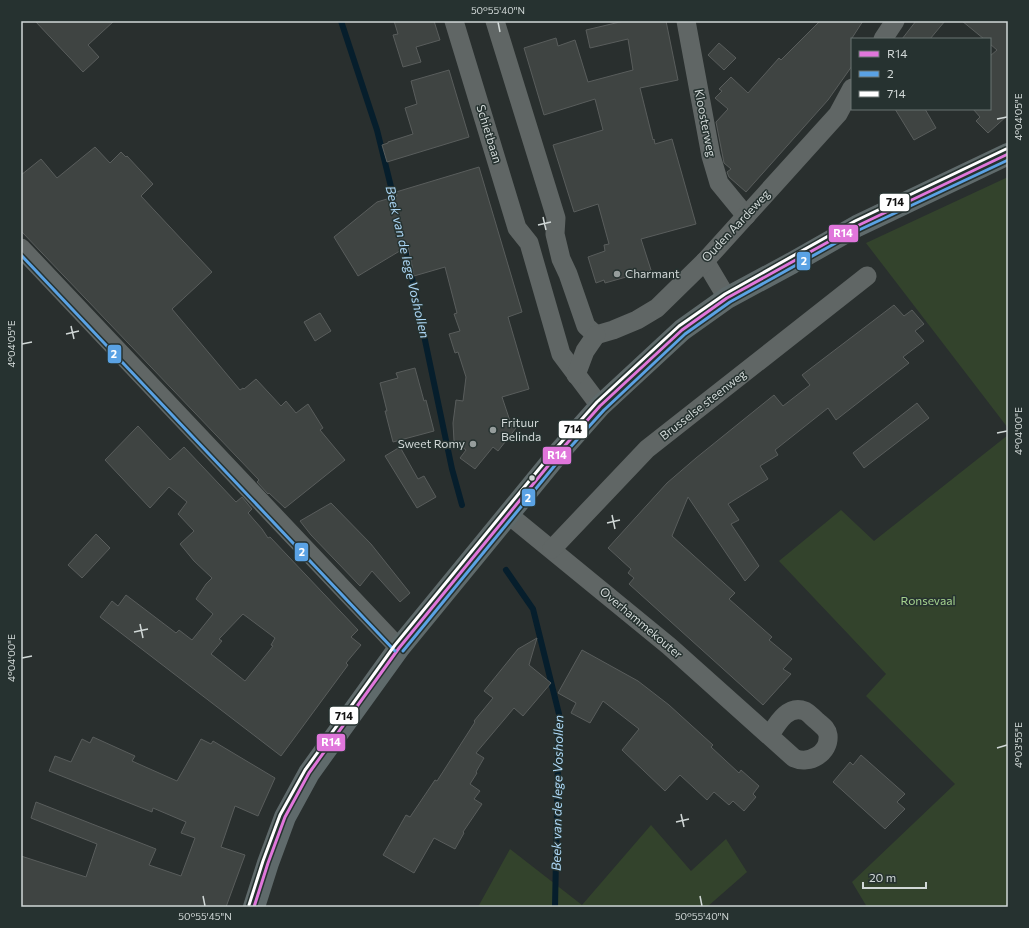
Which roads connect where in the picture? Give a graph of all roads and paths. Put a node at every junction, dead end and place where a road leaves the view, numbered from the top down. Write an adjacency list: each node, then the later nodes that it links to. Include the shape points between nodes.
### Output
1 (454, 21): 10 (street, Schietbaan, via 517,228)
2 (495, 21): 9 (street, via 556,218)
3 (686, 21): 8 (street, Kloosterweg, via 711,156 719,182)
4 (894, 21): 5 (street)
5 (884, 38)
6 (851, 90): 8 (street, Ouden Aardeweg, via 838,114)
7 (1008, 154): 14 (main road, via 857,226)
8 (746, 216): 12 (street, Ouden Aardeweg)
9 (555, 234): 10 (street); 15 (street, via 561,259 586,326)
10 (529, 243): 16 (street, Schietbaan, via 560,354)
11 (21, 248): 20 (street)
12 (705, 261): 14 (street); 15 (street, Ouden Aardeweg, via 657,308 637,320)
13 (867, 276): 19 (street, Brusselse steenweg, via 647,449)
14 (727, 298): 17 (main road, via 682,330)
15 (596, 335): 16 (street, via 585,351)
16 (576, 375): 17 (street, Schietbaan)
17 (600, 406): 18 (main road)
18 (509, 515): 19 (street, Overhammekouter); 20 (main road)
19 (552, 549): 21 (street, Overhammekouter, via 669,646)
20 (399, 648): 22 (main road, via 309,773 285,817)
21 (770, 735)
22 (254, 907)

